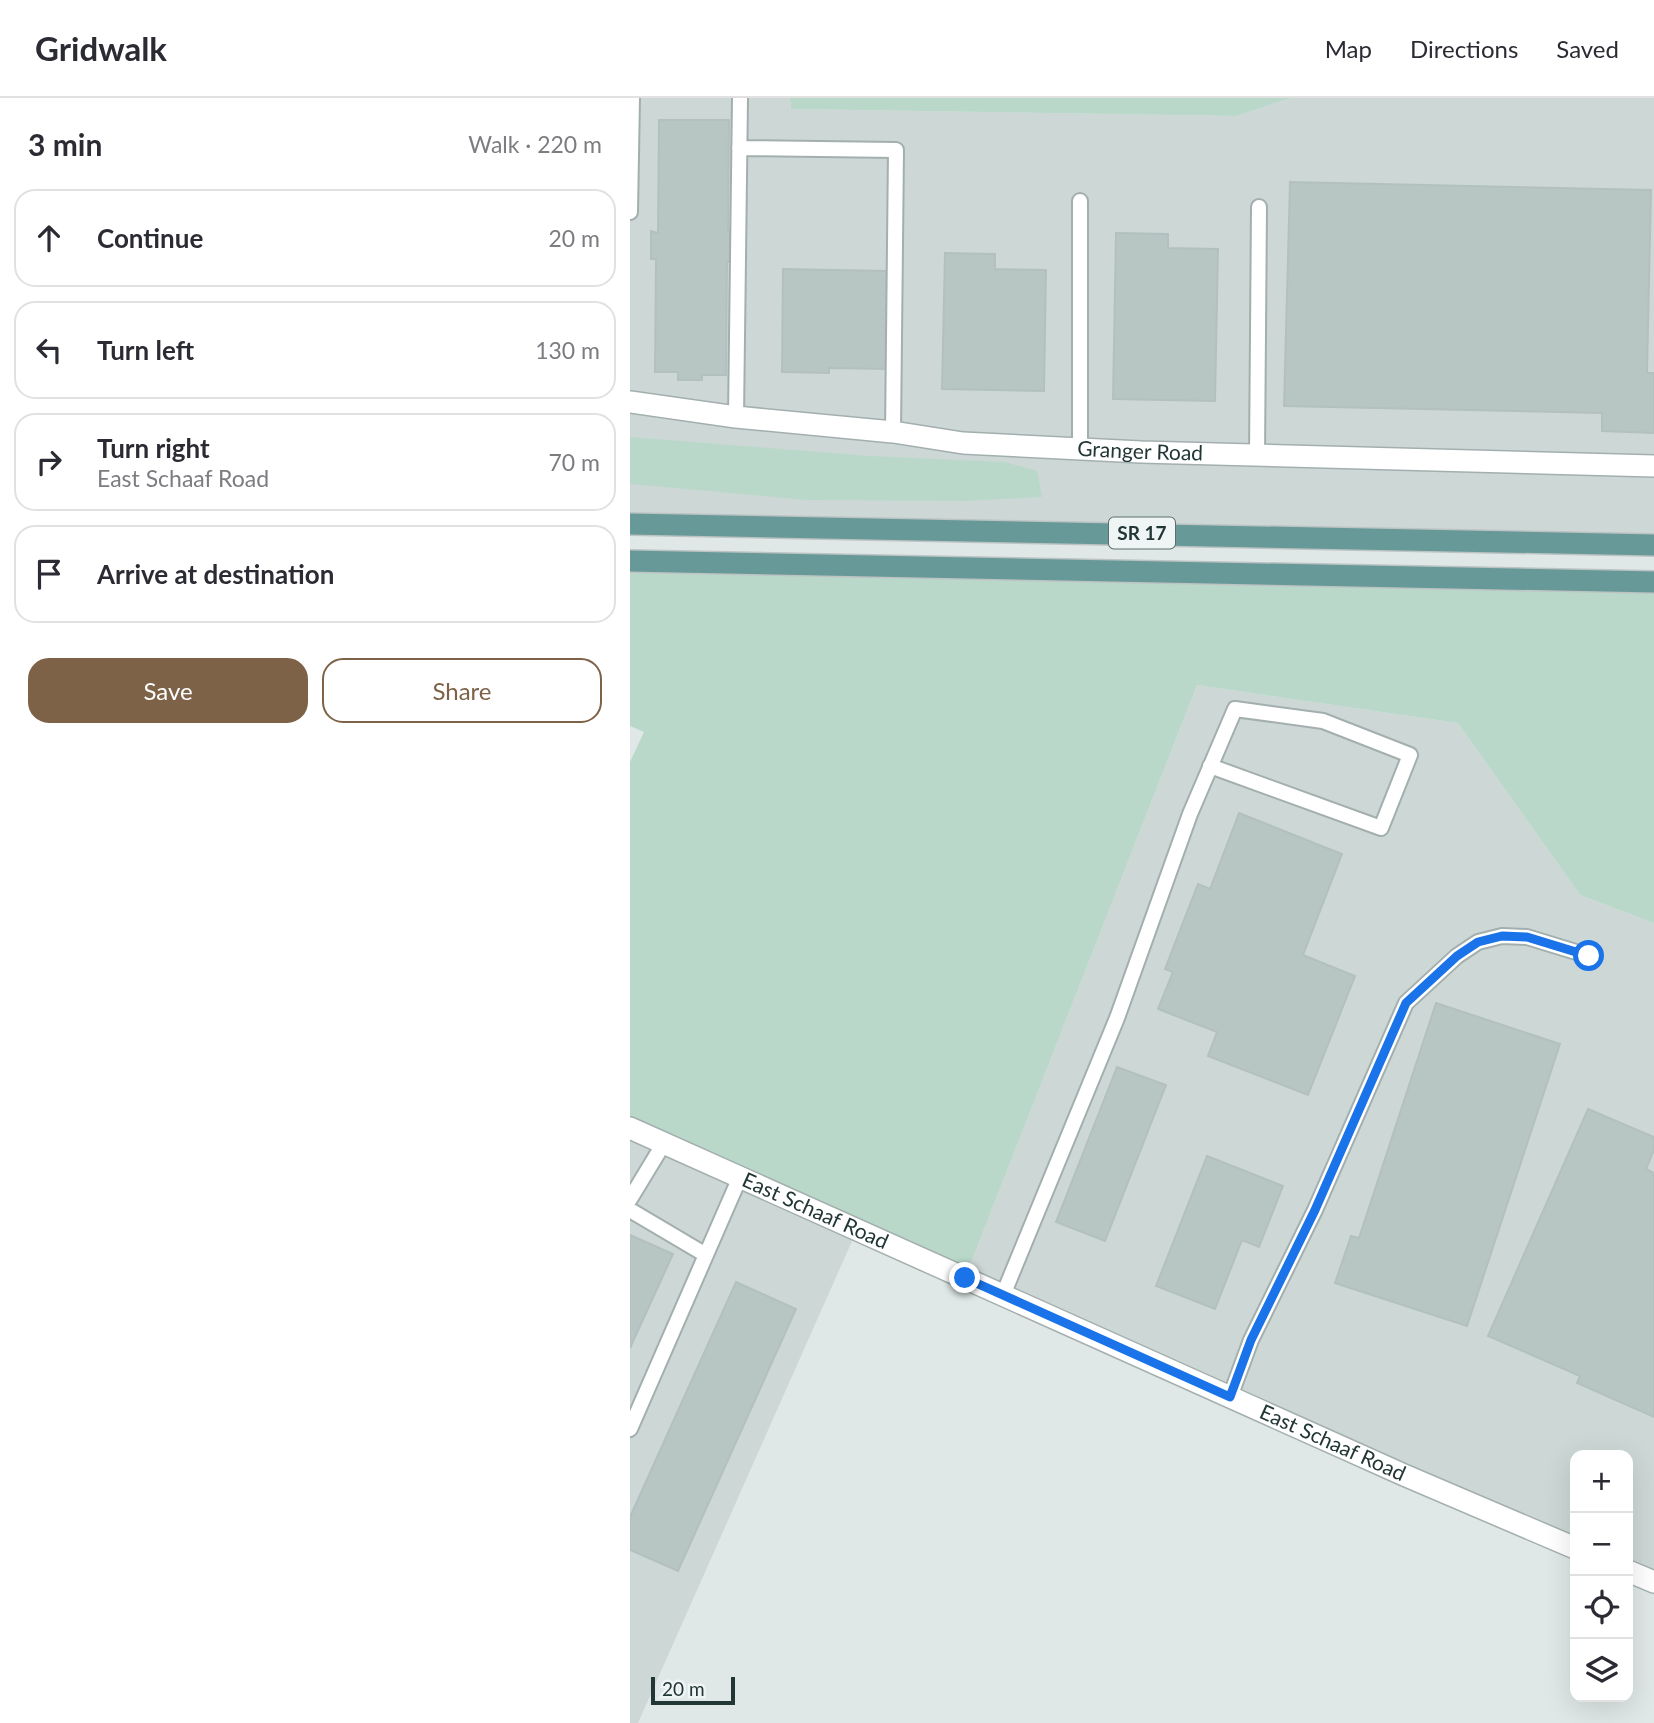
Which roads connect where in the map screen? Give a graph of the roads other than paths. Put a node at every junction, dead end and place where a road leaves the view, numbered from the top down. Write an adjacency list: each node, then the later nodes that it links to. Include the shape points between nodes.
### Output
1 (632, 98): 6 (lane)
2 (740, 98): 3 (lane)
3 (739, 148): 8 (lane); 9 (lane, via 896,149)
4 (1080, 201): 10 (lane)
5 (1259, 207): 11 (lane)
6 (630, 212)
7 (630, 402): 8 (street, Granger Road)
8 (736, 417): 9 (street, Granger Road)
9 (893, 432): 10 (street, Granger Road, via 963,443)
10 (1080, 449): 11 (street, Granger Road)
11 (1257, 456): 12 (street, Granger Road)
12 (1654, 466)
13 (630, 524): 14 (main road, SR 17)
14 (1654, 545)
15 (630, 563): 16 (main road, SR 17)
16 (1654, 582)
17 (1210, 766): 17 (lane, via 1235,709 1323,721 1410,755 1381,828); 25 (lane, via 1117,1018)
18 (1589, 956): 26 (lane, via 1527,937 1502,936 1478,942 1406,1003 1315,1210 1251,1340)
19 (630, 1128): 20 (street, East Schaaf Road)
20 (663, 1143): 21 (street, East Schaaf Road); 22 (lane)
21 (740, 1177): 24 (lane); 25 (street, East Schaaf Road)
22 (630, 1199)
23 (630, 1210): 24 (lane)
24 (706, 1255): 27 (lane)
25 (1003, 1295): 26 (street, East Schaaf Road)
26 (1230, 1397): 28 (street, East Schaaf Road)
27 (630, 1429)
28 (1570, 1546)
29 (1633, 1573): 30 (street)
30 (1654, 1582)

